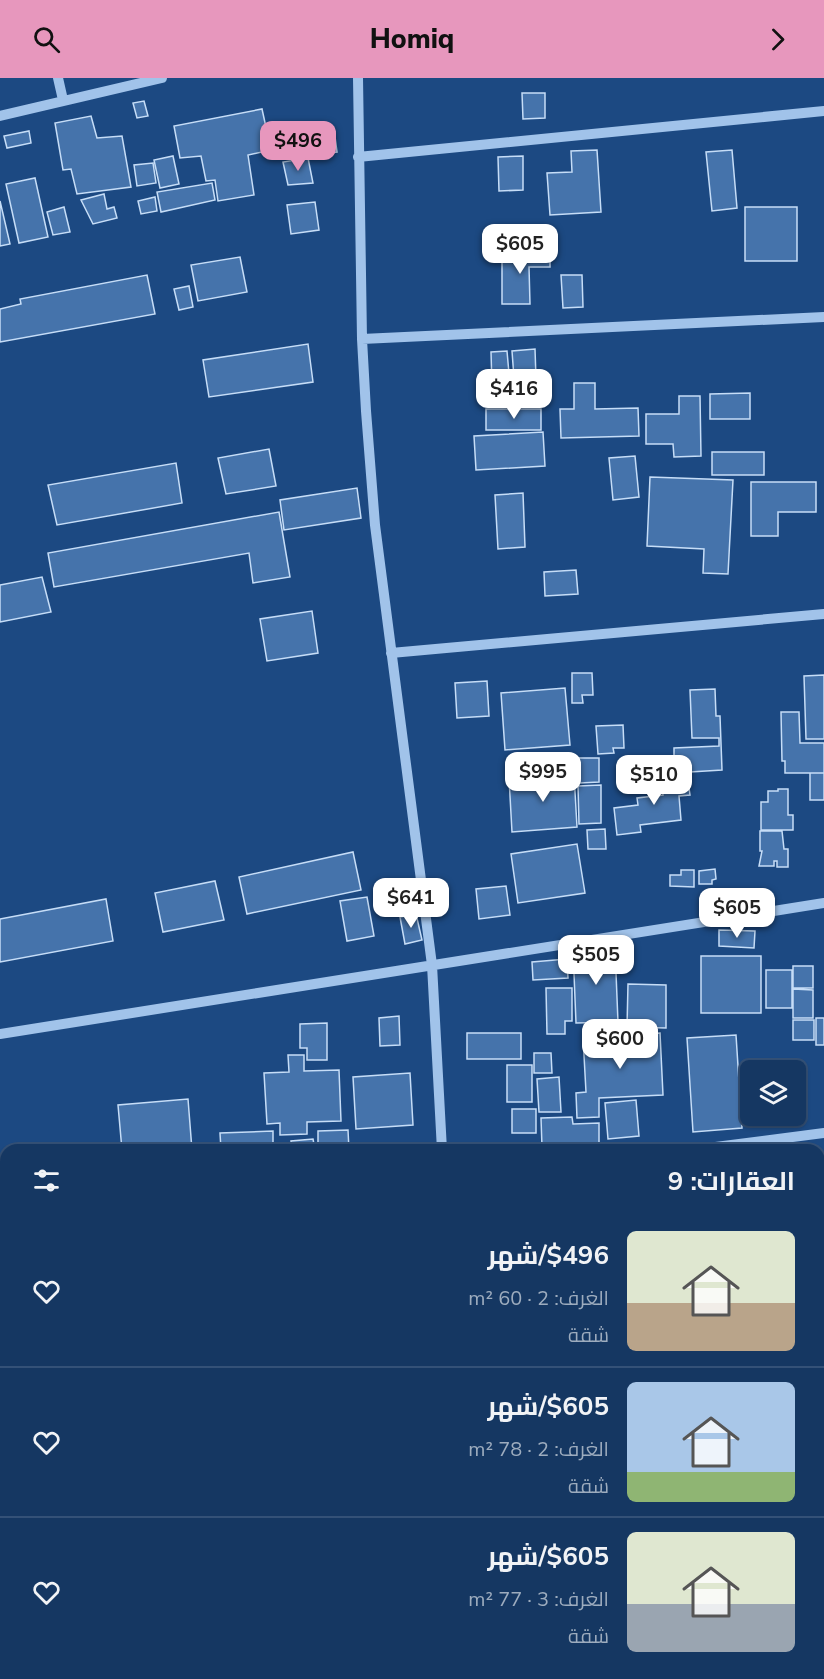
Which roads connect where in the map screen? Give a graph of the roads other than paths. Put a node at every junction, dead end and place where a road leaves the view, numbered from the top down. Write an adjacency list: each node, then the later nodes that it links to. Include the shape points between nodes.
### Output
1 (58, 78): 4 (street)
2 (162, 78): 4 (street)
3 (358, 78): 7 (street)
4 (63, 100): 6 (street)
5 (824, 111): 7 (street)
6 (0, 116)
7 (358, 157): 9 (street)
8 (824, 317): 9 (street)
9 (363, 339): 11 (street, via 375,525)
10 (824, 615): 11 (street)
11 (391, 653): 13 (street)
12 (824, 903): 13 (street)
13 (432, 965): 14 (street); 16 (street)
14 (0, 1034)
15 (824, 1133): 17 (street)
16 (442, 1144)
17 (739, 1144)

